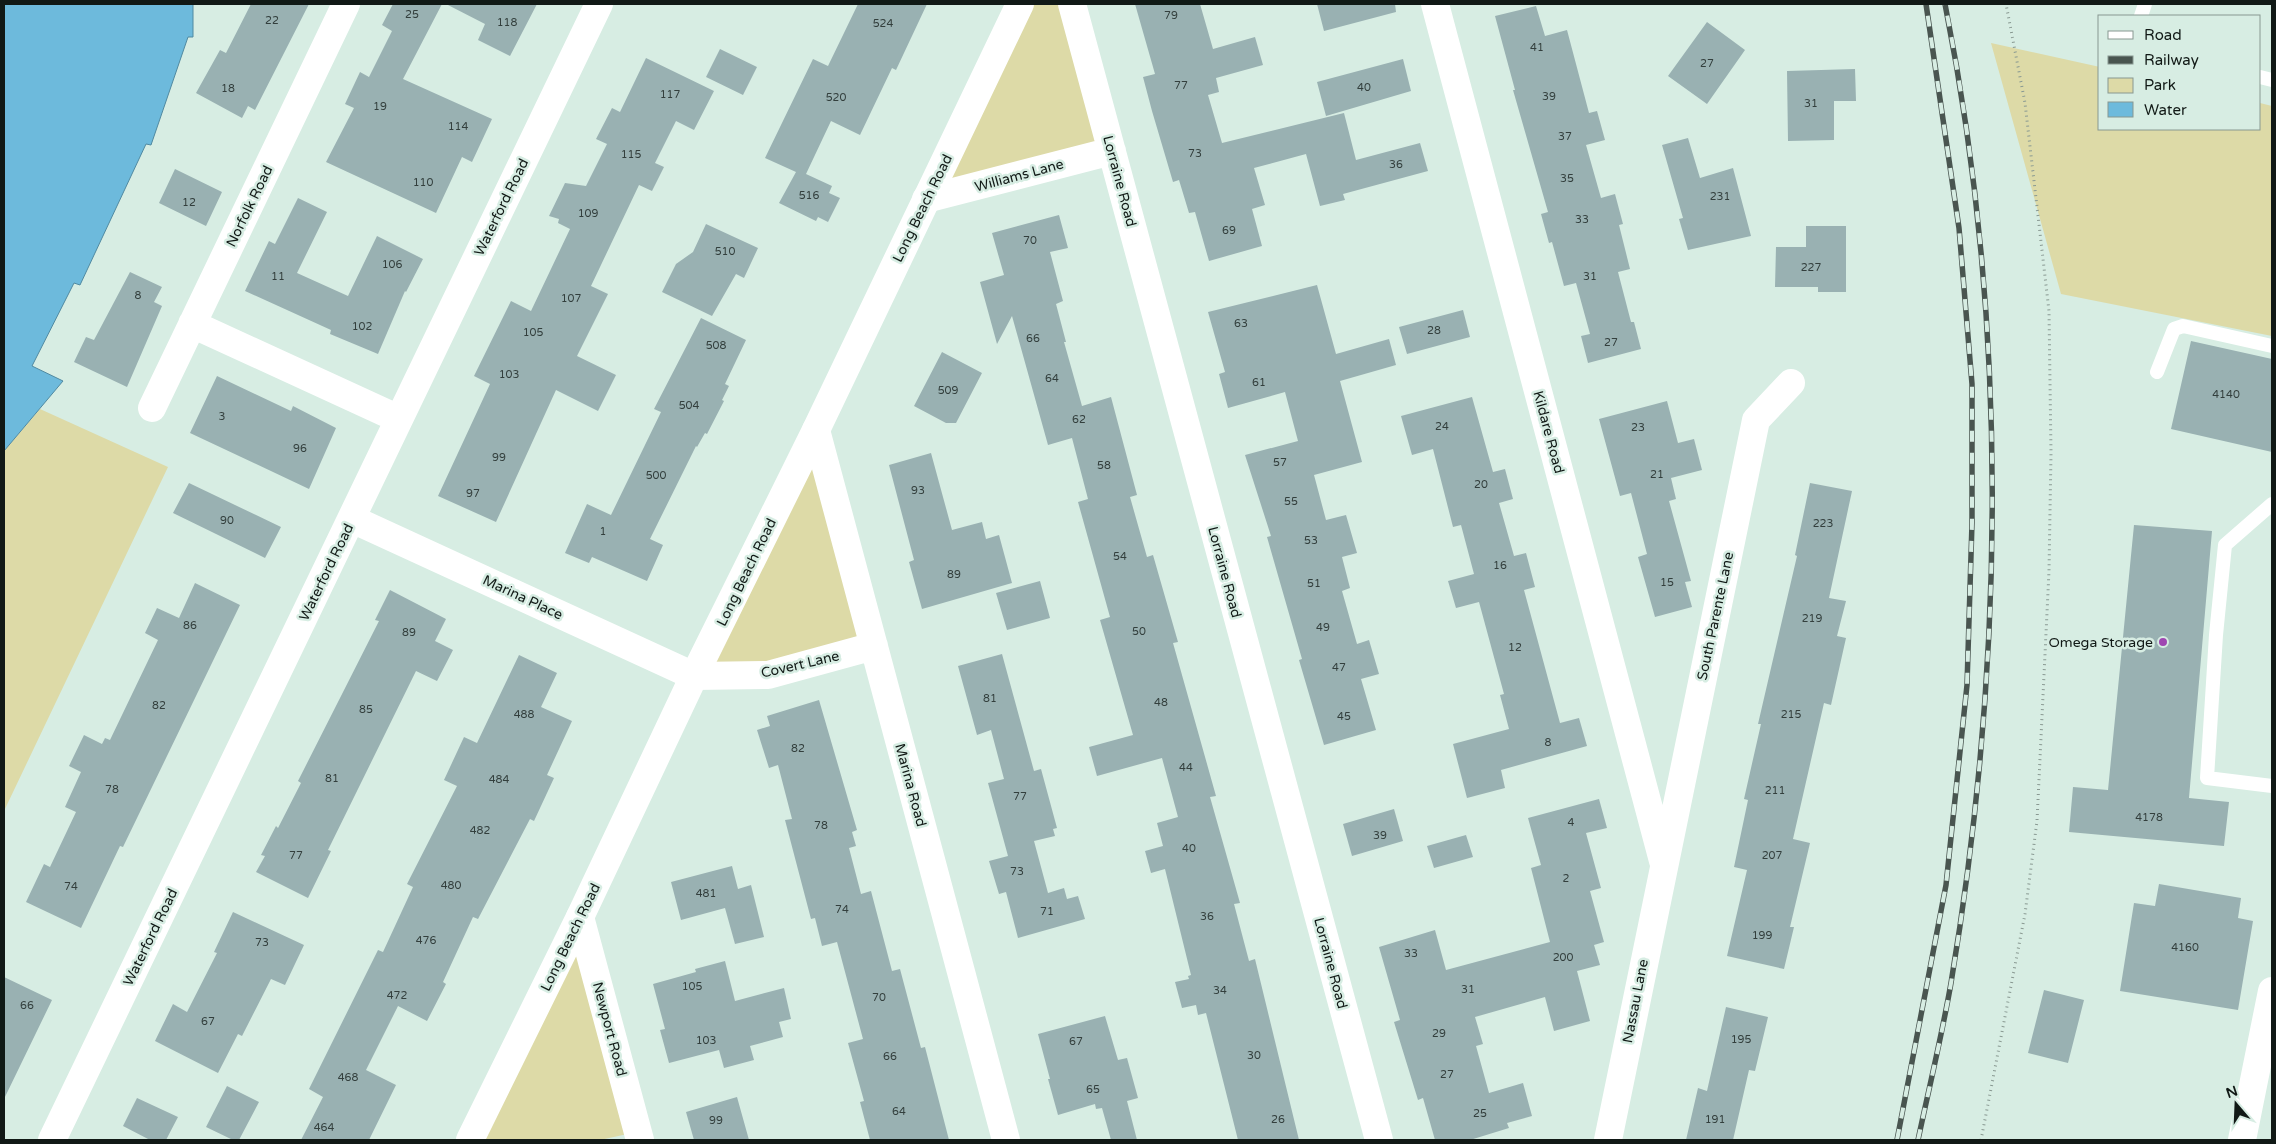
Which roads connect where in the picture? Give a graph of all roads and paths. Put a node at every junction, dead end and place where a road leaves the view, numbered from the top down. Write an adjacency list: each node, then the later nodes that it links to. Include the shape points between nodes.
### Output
1 (346, 4): 9 (street, Norfolk Road)
2 (599, 4): 14 (street, Waterford Road)
3 (1020, 4): 8 (street, Long Beach Road)
4 (1072, 4): 7 (street, Lorraine Road)
5 (1435, 4): 21 (street, Kildare Road)
6 (2006, 4): 30 (path, via 2025,103 2049,311 2049,571 2037,821 2025,914)
7 (1112, 151): 8 (street, Williams Lane); 28 (street, Lorraine Road)
8 (926, 199): 15 (street, Long Beach Road)
9 (192, 324): 13 (street, Norfolk Road); 14 (street)
10 (2272, 346): 11 (lane, via 2183,326 2174,329)
11 (2157, 372)
12 (1790, 383): 21 (street, South Parente Lane, via 1756,420)
13 (152, 408)
14 (399, 419): 17 (street, Waterford Road)
15 (816, 430): 18 (street, Marina Road); 19 (street, Long Beach Road)
16 (2272, 504): 20 (lane, via 2225,546 2207,778)
17 (352, 519): 19 (street, Marina Place); 25 (street, Waterford Road)
18 (874, 646): 19 (street, Covert Lane, via 768,675); 27 (street, Marina Road)
19 (694, 676): 22 (street, Long Beach Road)
20 (2272, 786)
21 (1664, 861): 29 (street, Nassau Lane)
22 (580, 917): 24 (street, Newport Road); 26 (street, Long Beach Road)
23 (2272, 992): 31 (street)
24 (634, 1139)
25 (52, 1140)
26 (470, 1140)
27 (1006, 1140)
28 (1379, 1140)
29 (1608, 1140)
30 (1981, 1140)
31 (2242, 1140)

